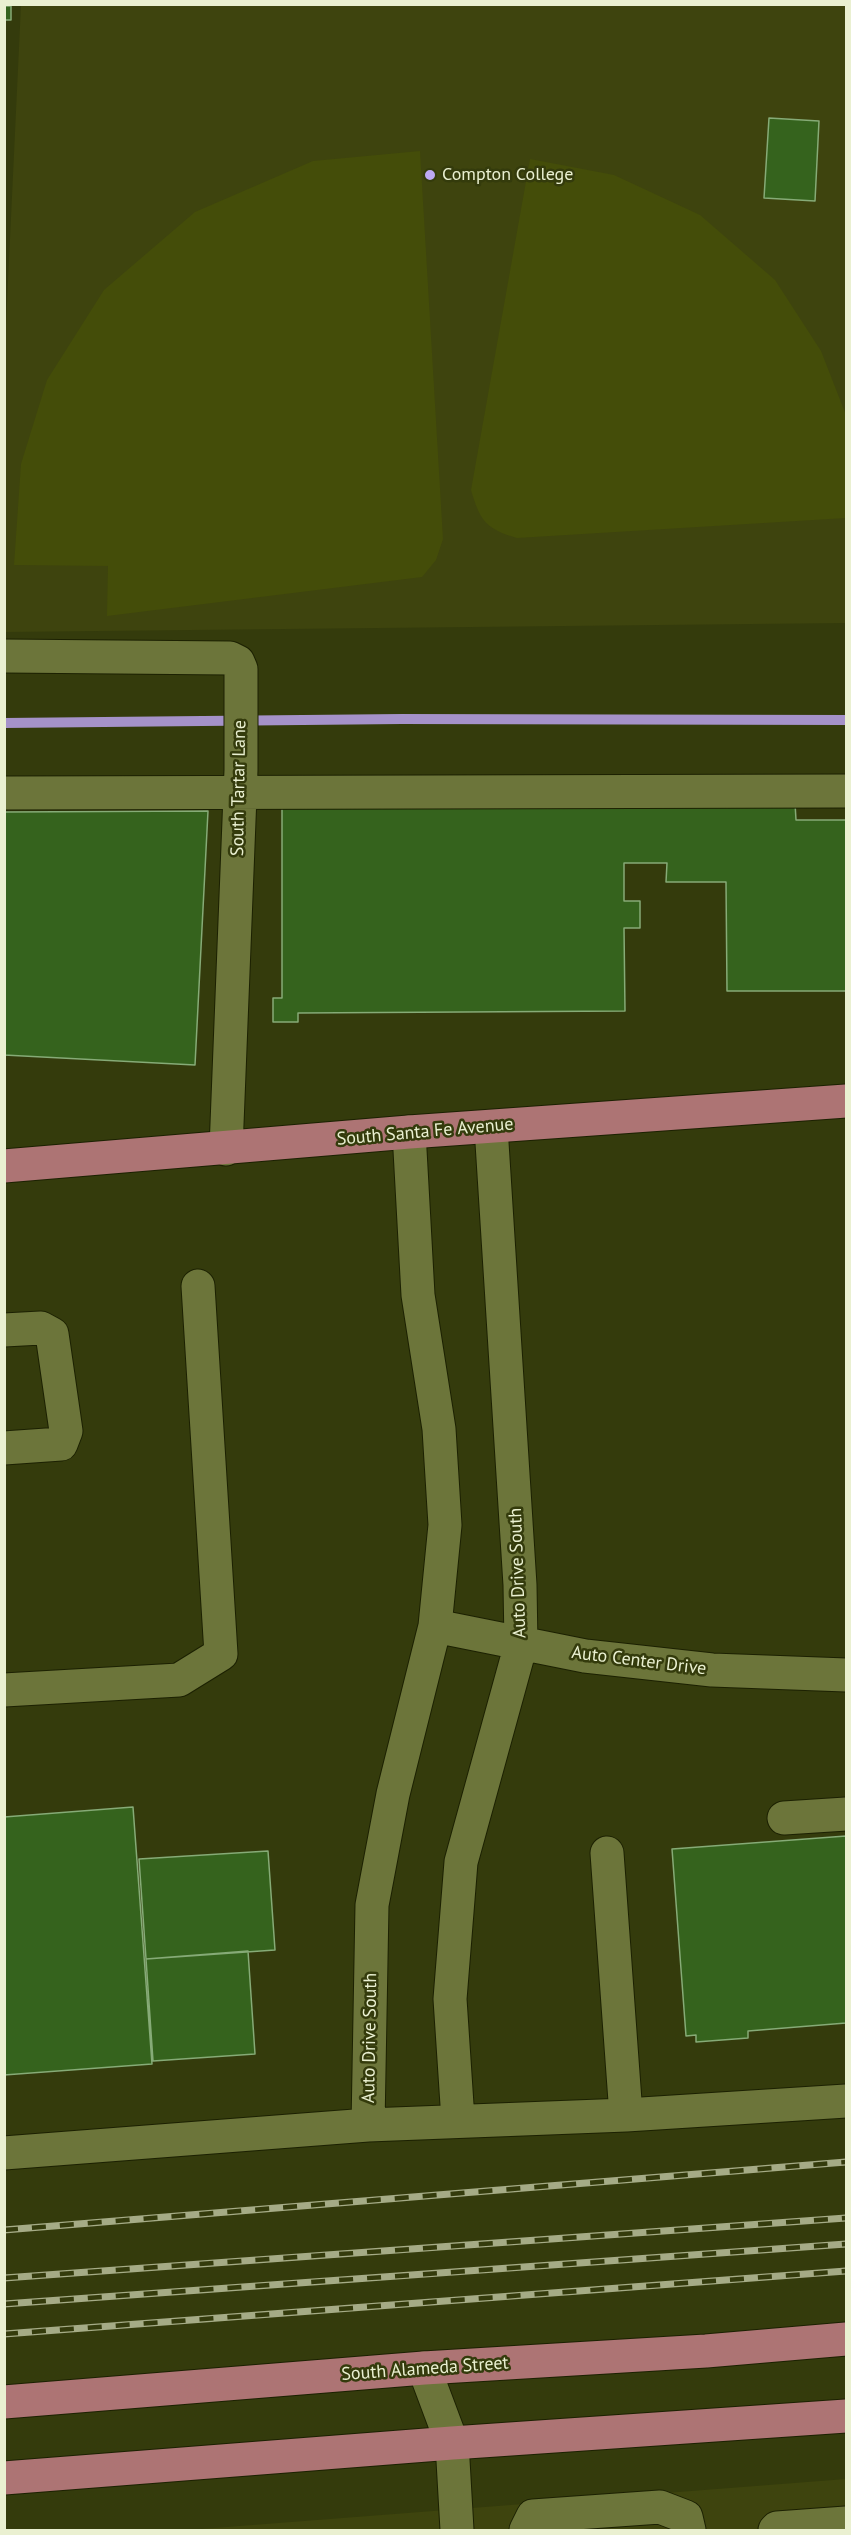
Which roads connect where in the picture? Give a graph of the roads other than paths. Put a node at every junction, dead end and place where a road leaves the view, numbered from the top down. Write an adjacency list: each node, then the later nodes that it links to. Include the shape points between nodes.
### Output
1 (4, 656): 2 (street, South Tartar Lane, via 230,658 238,662)
2 (240, 781): 3 (street); 4 (street); 8 (street, South Tartar Lane)
3 (846, 791)
4 (4, 793)
5 (846, 1101): 6 (main road, South Santa Fe Avenue)
6 (491, 1127): 7 (main road, South Santa Fe Avenue); 14 (street, Auto Drive South)
7 (410, 1132): 8 (main road, South Santa Fe Avenue); 13 (street, Auto Drive South, via 418,1294 440,1429 445,1525)
8 (226, 1149): 9 (main road, South Santa Fe Avenue)
9 (4, 1166)
10 (198, 1286): 16 (street, via 221,1654 179,1680)
11 (4, 1330): 12 (street, via 41,1328 52,1334 66,1431 61,1444)
12 (4, 1448)
13 (435, 1626): 14 (street, Auto Center Drive); 23 (street, Auto Drive South, via 393,1794 372,1905)
14 (521, 1644): 15 (street, Auto Center Drive, via 585,1656 712,1670); 22 (street, Auto Drive South, via 461,1862 450,2000)
15 (846, 1675)
16 (4, 1690)
17 (846, 1814): 18 (street)
18 (784, 1818)
19 (608, 1853): 21 (street)
20 (846, 2101): 21 (street)
21 (626, 2115): 22 (street)
22 (458, 2120): 23 (street)
23 (368, 2125): 24 (street)
24 (4, 2152)
25 (846, 2339): 26 (main road, South Alameda Street)
26 (424, 2368): 27 (main road, South Alameda Street); 29 (street)
27 (4, 2402)
28 (846, 2416): 29 (main road)
29 (452, 2443): 30 (main road); 32 (street)
30 (4, 2478)
31 (846, 2523): 35 (street)
32 (457, 2530)
33 (526, 2530): 34 (street, via 533,2516 660,2507 686,2517)
34 (689, 2530)
35 (775, 2530)

